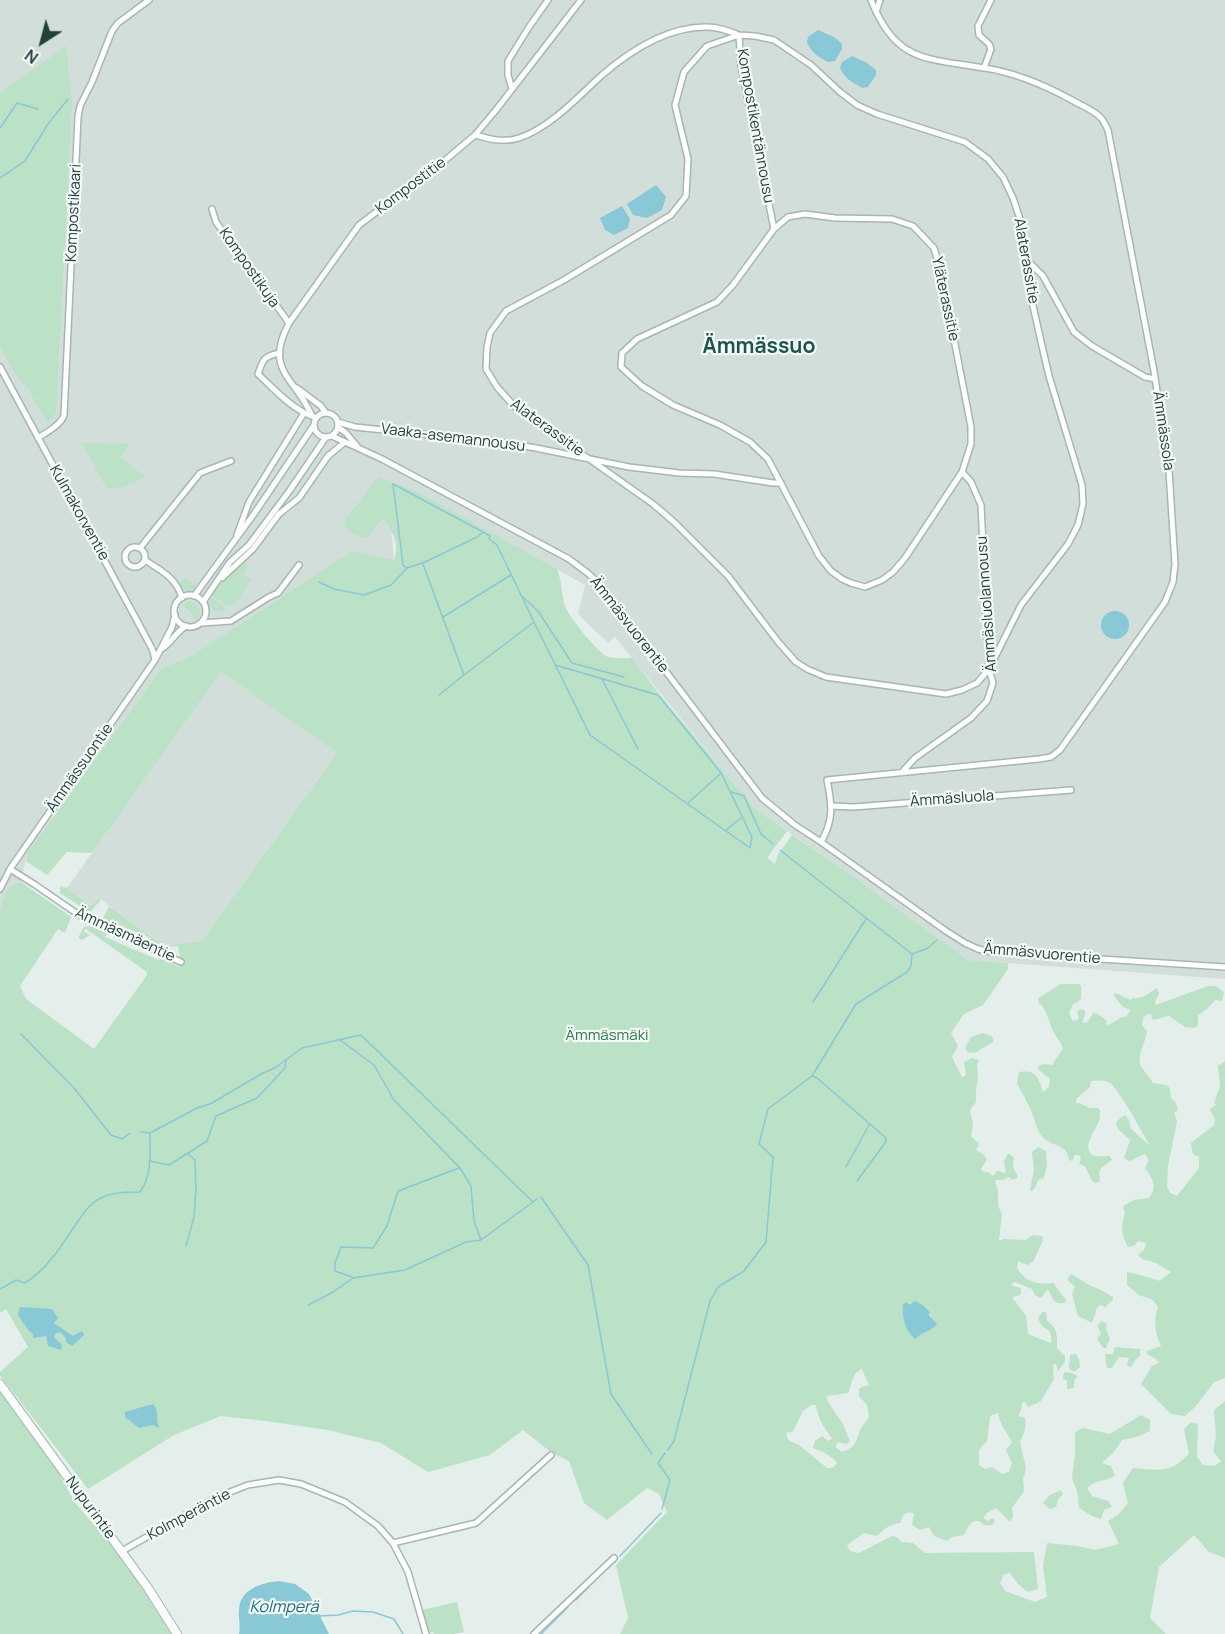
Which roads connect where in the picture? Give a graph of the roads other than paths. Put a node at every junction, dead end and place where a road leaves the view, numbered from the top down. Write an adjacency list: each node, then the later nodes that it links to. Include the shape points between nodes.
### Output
1 (149, 0): 25 (street, Kompostikaari, via 112,31 80,106 64,415)
2 (548, 0): 10 (street, via 508,61)
3 (581, 0): 10 (street, Kompostitie)
4 (871, 0): 7 (street, Ämmässola)
5 (880, 0): 7 (street)
6 (991, 0): 9 (street, via 978,26 979,35 991,49)
7 (876, 12): 9 (street, Ämmässola, via 892,38 912,52 936,61)
8 (739, 35): 11 (street, Kompostikentännousu, via 710,27 667,35 623,59 562,113 519,138 501,141); 13 (street, Kompostikentännousu, via 743,77); 14 (street, Alaterassitie, via 774,40 811,65 857,105 965,142 988,159 1013,198); 28 (street, Alaterassitie, via 707,46 684,72 675,105 688,159 686,196 671,215 506,311 490,333 486,369 496,387 514,406)
9 (984, 68): 18 (street, Ämmässola, via 1012,74 1063,95 1101,118 1108,130)
10 (512, 89): 11 (street, Kompostitie)
11 (475, 135): 15 (street, Kompostitie, via 359,225)
12 (212, 210): 15 (street, Kompostikuja, via 216,222)
13 (774, 229): 30 (street, Yläterassitie, via 788,217 805,214 892,219 913,226 933,248 971,427 971,444); 31 (street, Yläterassitie, via 717,302 637,339 622,353 621,366 642,386 673,405 750,442 768,459)
14 (1028, 261): 18 (street, via 1043,276 1074,332 1136,372); 45 (street, Alaterassitie, via 1042,346 1082,485 1083,504 1068,544 1021,605)
15 (289, 323): 16 (street, Kompostitie)
16 (280, 352): 19 (street, via 284,373); 21 (street, via 266,357 258,374)
17 (0, 367): 25 (street, Kulmakorventie)
18 (1155, 379): 46 (street, Ämmässola, via 1169,471 1175,564 1165,602 1060,750 1051,757)
19 (294, 386): 20 (street); 21 (street)
20 (325, 412): 21 (street); 22 (street, via 334,414)
21 (310, 415): 23 (street); 32 (street, via 249,502)
22 (338, 424): 24 (street, via 336,432); 27 (street); 28 (street, Vaaka-asemannousu, via 517,445)
23 (314, 425): 24 (street, via 318,434); 32 (street)
24 (329, 436): 26 (street, Ämmäsvuorentie); 36 (street, via 249,545 230,562)
25 (38, 438): 44 (street, Kulmakorventie, via 148,640)
26 (345, 442): 27 (street, Ämmäsvuorentie); 36 (street, via 328,456 299,498 279,514 253,549)
27 (358, 447): 49 (street, Ämmäsvuorentie, via 569,559 589,574 762,798)
28 (592, 460): 31 (street, Vaaka-asemannousu); 45 (street, Alaterassitie, via 674,522 728,576 779,643 807,669 845,681 946,694 977,683)
29 (231, 461): 33 (street, via 200,473)
30 (962, 472): 31 (street, Yläterassitie, via 905,558 882,580 865,586 831,571 819,556); 45 (street, Ämmäsluolannousu, via 981,505)
31 (781, 483)
32 (235, 540): 37 (street)
33 (140, 548): 34 (street); 34 (street, via 128,549 126,562 134,567)
34 (145, 560): 38 (street, via 173,580)
35 (297, 564): 41 (street, via 282,590 231,621)
36 (216, 583): 39 (street)
37 (194, 596): 38 (street); 39 (street)
38 (182, 598): 40 (street)
39 (203, 602): 41 (street, via 206,610)
40 (175, 615): 42 (street); 43 (street, Ämmässuontie)
41 (201, 623): 42 (street)
42 (186, 626): 43 (street, Ämmässuontie)
43 (162, 649): 44 (street, Ämmässuontie)
44 (155, 660): 50 (street, Ämmässuontie)
45 (989, 669): 46 (street, Ämmäsluolannousu, via 993,683 987,701)
46 (902, 772): 48 (street, Ämmässola, via 827,780)
47 (1071, 790): 48 (street, Ämmäsluola)
48 (832, 806): 49 (street)
49 (821, 842): 53 (street, Ämmäsvuorentie, via 946,931 978,949)
50 (10, 869): 51 (street, Ämmässuontie); 52 (street, Ämmäsmäentie, via 82,917)
51 (0, 889)
52 (181, 962)
53 (1225, 967)
54 (0, 1384): 57 (main road, Nupurintie)
55 (551, 1455): 56 (street, via 476,1523)
56 (393, 1544): 57 (street, Kolmperäntie, via 378,1526 345,1502 301,1484 279,1480 248,1485 217,1497); 60 (street, Kolmperäntie, via 408,1572)
57 (122, 1551): 59 (main road, Nupurintie)
58 (614, 1558): 61 (street)
59 (177, 1634)
60 (426, 1634)
61 (534, 1634)

